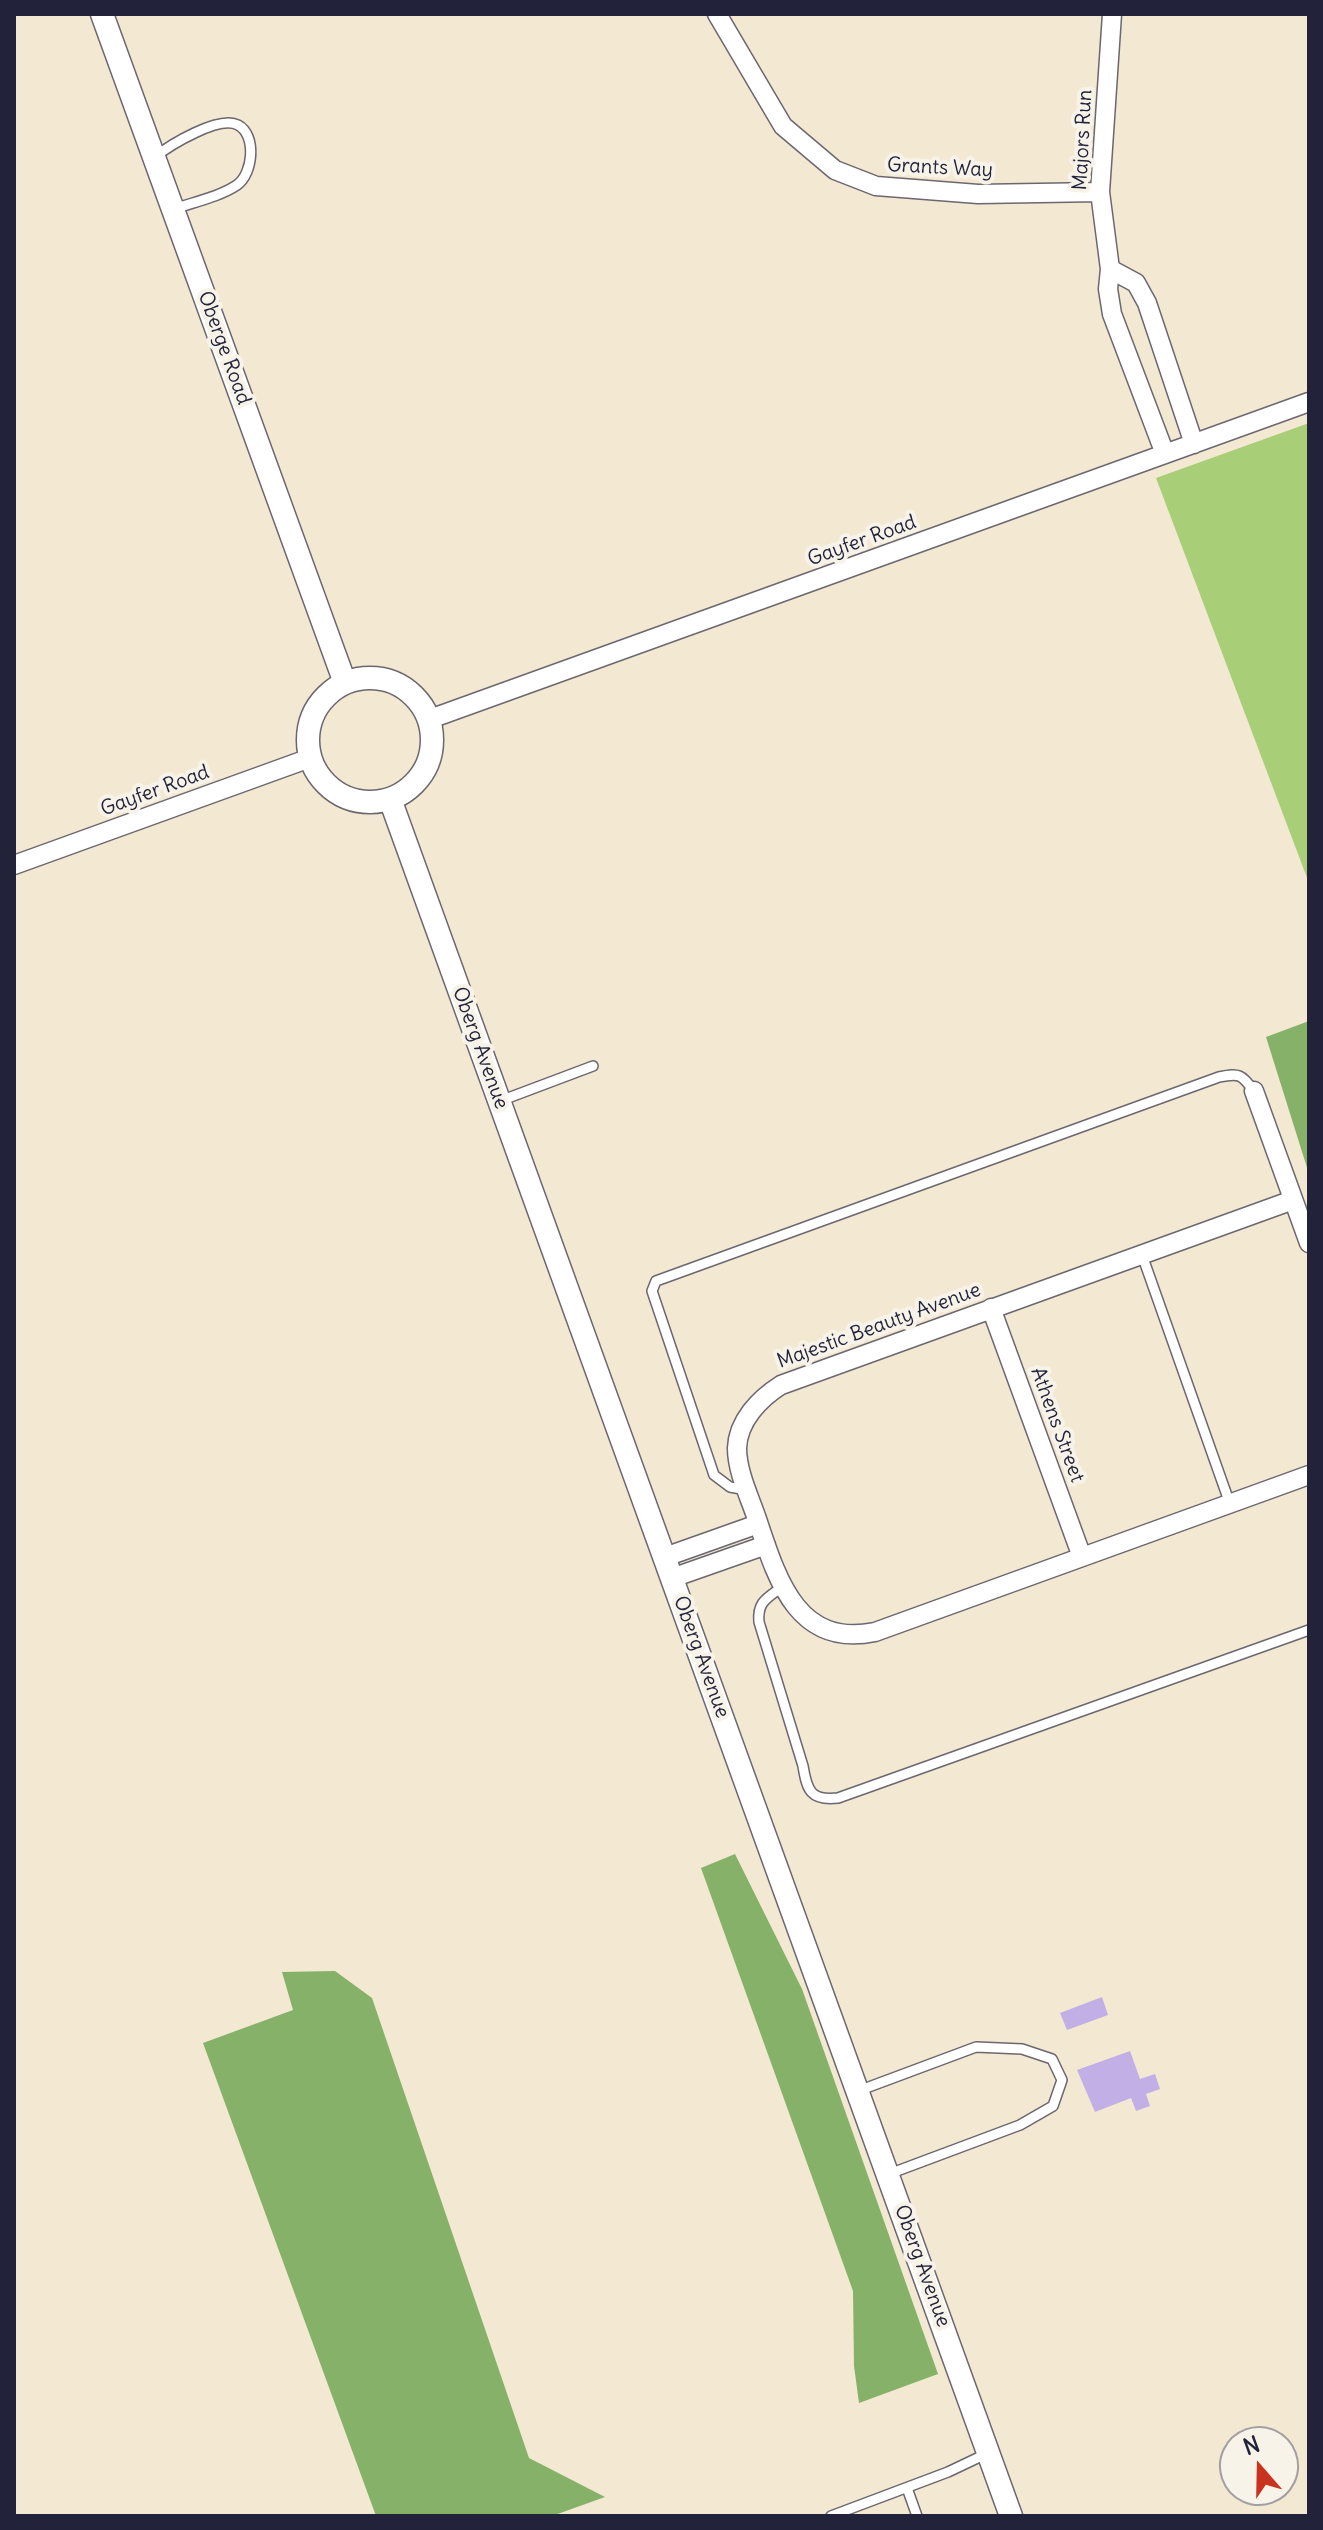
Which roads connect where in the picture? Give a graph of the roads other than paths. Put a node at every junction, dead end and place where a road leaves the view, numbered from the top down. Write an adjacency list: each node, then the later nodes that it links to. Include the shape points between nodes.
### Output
1 (102, 14): 4 (street, Oberge Road)
2 (717, 14): 5 (street, Grants Way, via 783,126 835,170 876,186 978,194)
3 (1112, 14): 5 (street, Majors Run)
4 (155, 157): 6 (street, Oberge Road); 6 (lane, via 170,144 228,123 243,128 247,138 249,170 239,184)
5 (1100, 192): 7 (street, Majors Run)
6 (174, 209): 11 (street, Oberge Road)
7 (1110, 269): 9 (street, via 1136,283 1147,303); 10 (street, Majors Run, via 1112,314)
8 (1309, 402): 9 (street, Gayfer Road)
9 (1194, 444): 10 (street, Gayfer Road)
10 (1165, 454): 12 (street, Gayfer Road)
11 (345, 683): 12 (street, via 365,677 404,687); 13 (street, via 330,692 310,722)
12 (430, 719): 14 (street, via 432,752 427,767)
13 (310, 758): 14 (street, via 317,773 341,795 357,801); 15 (street, Gayfer Road)
14 (390, 799): 18 (street, Oberg Avenue)
15 (14, 865)
16 (593, 1066): 18 (lane)
17 (1254, 1091): 19 (street); 24 (lane, via 1244,1077 1219,1077 656,1281 652,1291 714,1475 730,1487)
18 (500, 1101): 29 (street, Oberg Avenue)
19 (1293, 1200): 20 (street); 21 (street, Majestic Beauty Avenue)
20 (1309, 1243)
21 (1142, 1255): 22 (street, Majestic Beauty Avenue); 25 (lane)
22 (991, 1308): 24 (street, Majestic Beauty Avenue, via 766,1395 742,1427 737,1449); 28 (street, Athens Street)
23 (1309, 1475): 25 (street, Majestic Beauty Avenue)
24 (747, 1490): 26 (street, Majestic Beauty Avenue)
25 (1230, 1504): 28 (street, Majestic Beauty Avenue)
26 (758, 1524): 27 (street, Majestic Beauty Avenue); 29 (street)
27 (766, 1545): 29 (street); 30 (street, Majestic Beauty Avenue)
28 (1082, 1557): 30 (street, Majestic Beauty Avenue, via 857,1636 814,1624)
29 (669, 1567): 32 (street, Oberg Avenue)
30 (782, 1587): 31 (lane, via 758,1610 759,1622 806,1784 822,1799 838,1798)
31 (1309, 1630)
32 (858, 2091): 33 (street, Oberg Avenue); 33 (lane, via 976,2047 1022,2049 1052,2059 1062,2080 1053,2106 1020,2125)
33 (889, 2174): 34 (street, Oberg Avenue)
34 (988, 2453): 35 (lane); 38 (street, Oberg Avenue)
35 (907, 2488): 36 (lane); 37 (lane)
36 (831, 2516)
37 (917, 2516)
38 (1011, 2516)

